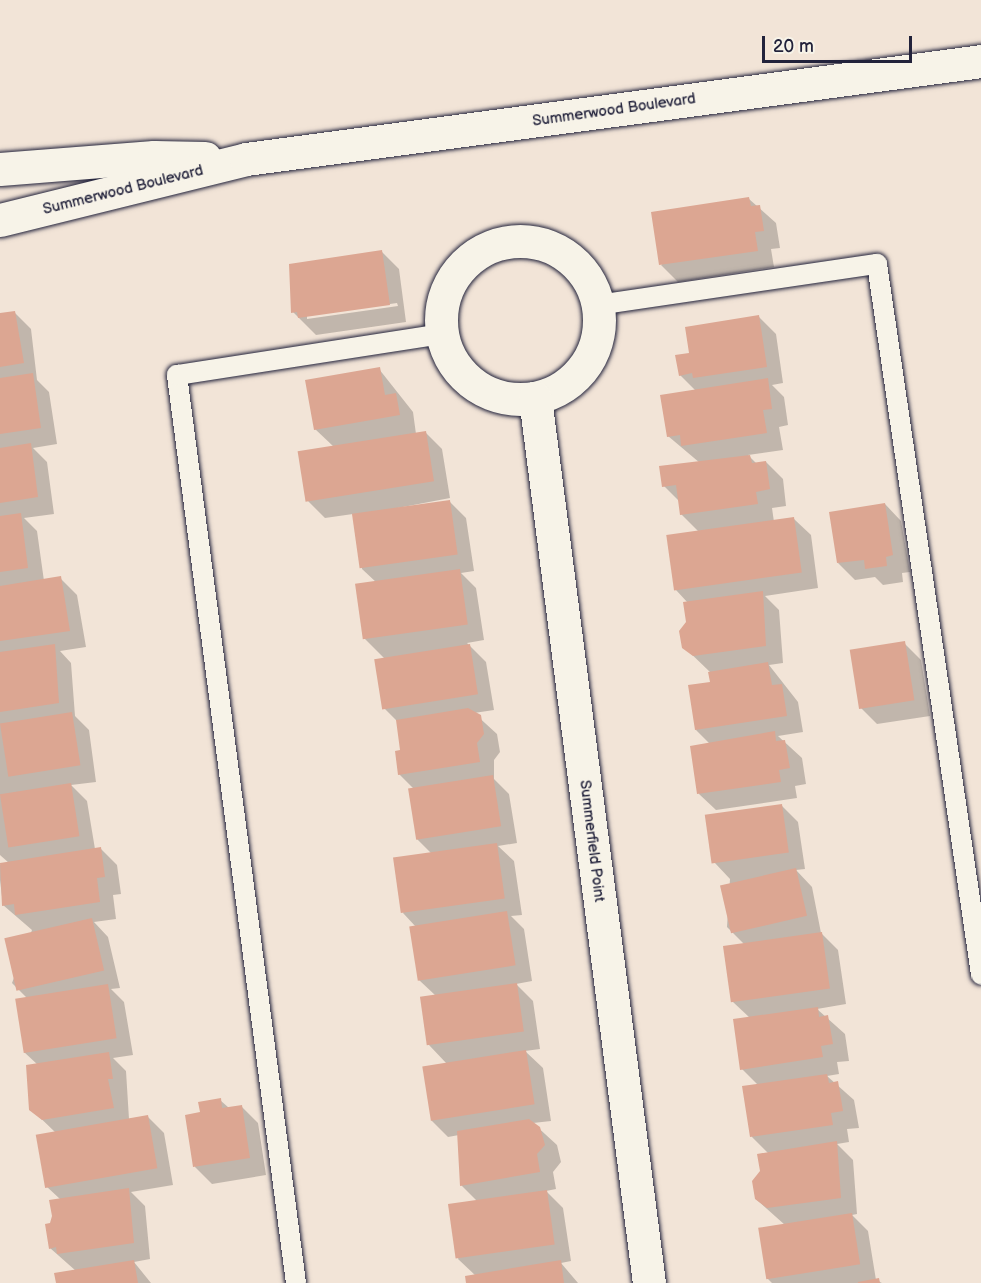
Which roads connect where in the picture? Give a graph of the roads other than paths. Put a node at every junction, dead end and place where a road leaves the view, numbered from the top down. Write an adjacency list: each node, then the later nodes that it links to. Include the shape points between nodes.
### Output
1 (981, 61): 2 (street, Summerwood Boulevard)
2 (246, 159): 3 (street, Summerwood Boulevard, via 154,157); 4 (street, Summerwood Boulevard)
3 (0, 169)
4 (0, 220)
5 (598, 305): 6 (street, via 590,282 575,263 554,248 530,241 505,242 482,250 462,265 448,285 440,309); 7 (street, via 599,331 592,355 578,375 558,390); 8 (lane, via 878,264)
6 (441, 334): 7 (street, via 449,358 464,378 485,393 510,400); 9 (lane, via 177,375)
7 (535, 398): 10 (street, Summerfield Point)
8 (981, 974)
9 (296, 1283)
10 (649, 1283)

